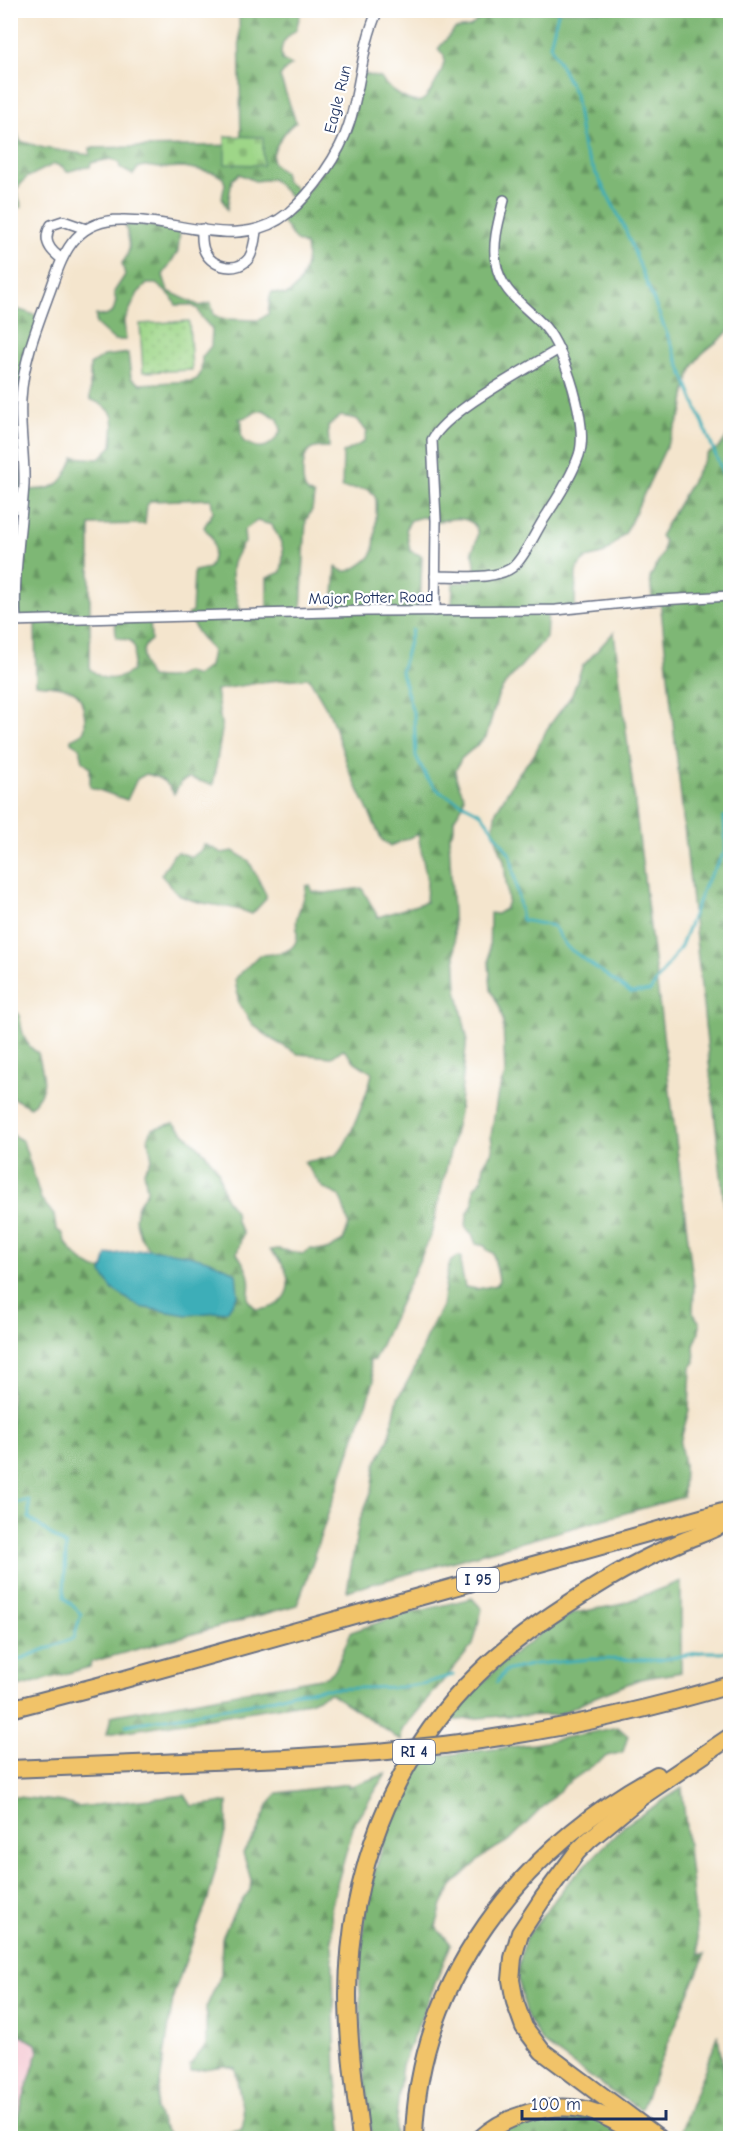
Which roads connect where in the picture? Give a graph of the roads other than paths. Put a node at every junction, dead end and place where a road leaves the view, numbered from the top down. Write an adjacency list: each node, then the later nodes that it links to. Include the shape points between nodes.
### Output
1 (378, 10): 5 (street, Eagle Run, via 365,48 350,122 340,146 290,212)
2 (504, 201): 7 (street, via 495,264 506,289 546,328)
3 (86, 229): 4 (street, Eagle Run, via 122,220); 6 (street); 6 (street, Eagle Run, via 63,221 51,225 47,243)
4 (202, 229): 5 (street, Eagle Run); 5 (street, via 203,246 210,259 231,267 248,259)
5 (256, 231)
6 (62, 259): 8 (street, via 24,371)
7 (559, 349): 10 (street, via 475,401 437,431 432,440); 10 (street, via 570,376 582,431 579,454 553,505 514,567 495,575)
8 (23, 494): 9 (street); 12 (street)
9 (10, 514)
10 (435, 576): 13 (street)
11 (730, 596): 13 (street, Major Potter Road, via 556,610)
12 (13, 599): 14 (street)
13 (435, 611): 14 (street, Major Potter Road)
14 (13, 620)
15 (730, 1510): 18 (highway, I 95)
16 (730, 1520): 21 (highway, RI 4, via 607,1580 518,1639 452,1701 411,1758 374,1837 353,1924 348,2012)
17 (730, 1685): 20 (highway, bridge, via 590,1720 444,1745 296,1758)
18 (10, 1709)
19 (730, 1736): 22 (highway, via 604,1807 551,1851 504,1902 464,1959 442,2004 418,2087); 25 (highway, via 626,1808 577,1852 520,1933 513,1958 515,2002 524,2027 542,2051)
20 (10, 1769)
21 (360, 2139)
22 (414, 2139)
23 (481, 2139): 24 (highway, via 508,2121 561,2108 582,2109 603,2117 625,2127)
24 (638, 2139)
25 (659, 2139)

